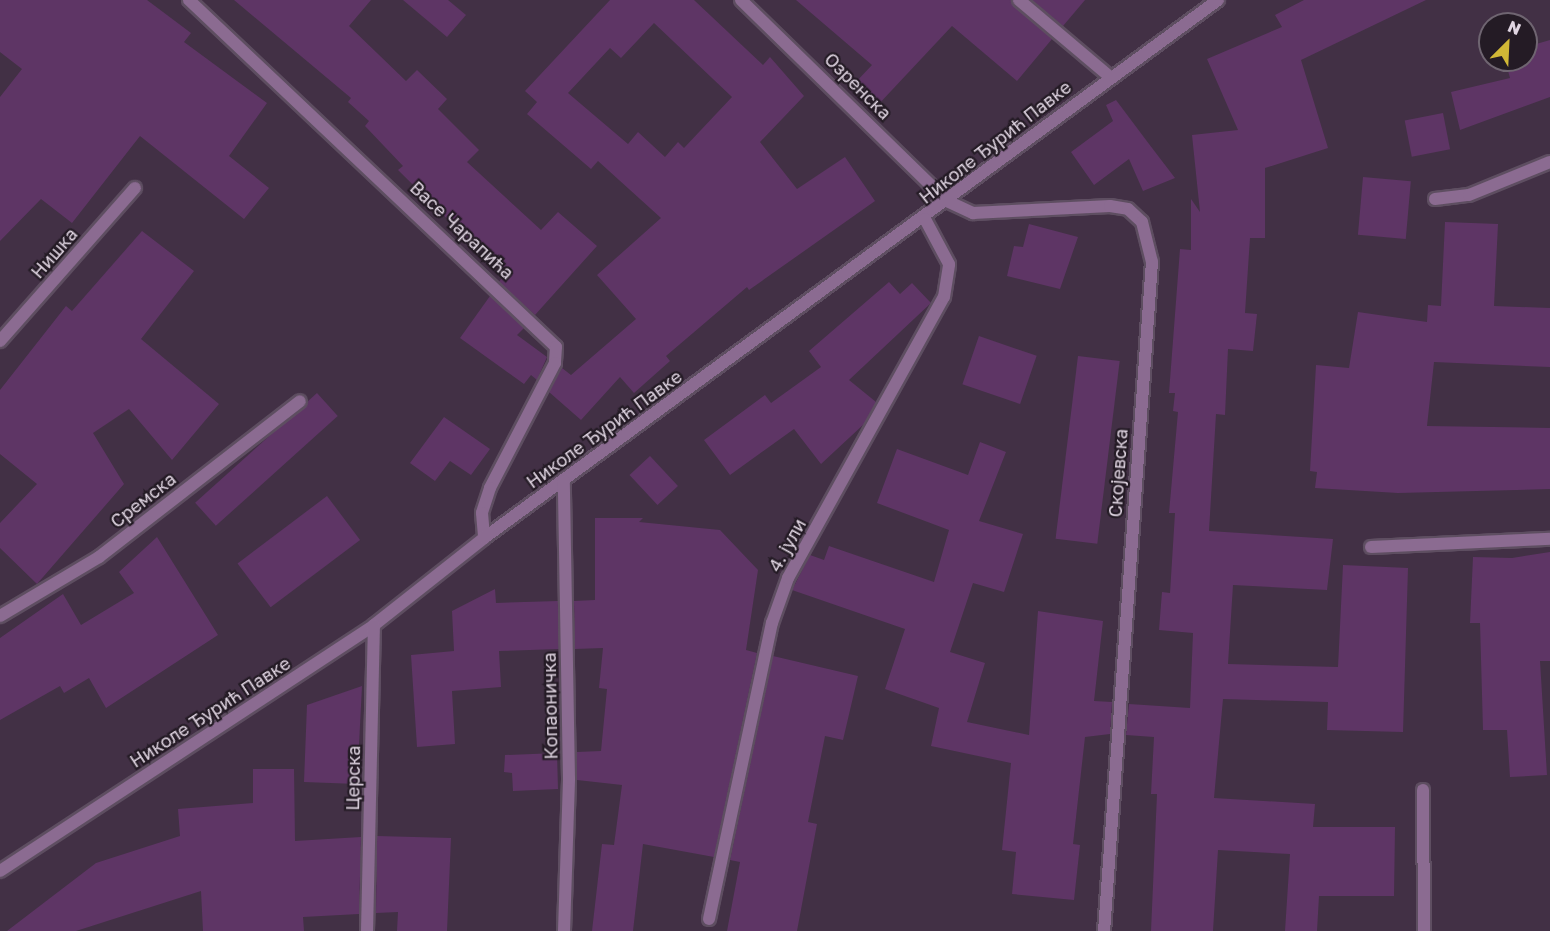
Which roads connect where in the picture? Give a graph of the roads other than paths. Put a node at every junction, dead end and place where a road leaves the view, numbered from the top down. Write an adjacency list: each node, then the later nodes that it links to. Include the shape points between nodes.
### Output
1 (189, 0): 14 (street, Васе Чарапића, via 556,347 555,363 490,488 482,513)
2 (741, 0): 9 (street, Озренска)
3 (1019, 0): 5 (street)
4 (1218, 0): 5 (street, Николе Ђурић Павке)
5 (1109, 76): 9 (street, Николе Ђурић Павке)
6 (1550, 162): 8 (street, via 1468,195)
7 (135, 188): 11 (street, Нишка)
8 (1435, 199)
9 (948, 201): 10 (street, Николе Ђурић Павке); 24 (street, Скојевска, via 973,213 1110,206 1128,209 1147,235 1152,262)
10 (925, 219): 13 (street, Николе Ђурић Павке); 21 (street, 4. јули, via 949,264 944,297 903,379 788,578 772,623)
11 (0, 341)
12 (300, 401): 17 (street, Сремска, via 99,557)
13 (564, 481): 14 (street, Николе Ђурић Павке); 23 (street, Копаоничка, via 569,779)
14 (484, 538): 18 (street, Николе Ђурић Павке)
15 (1550, 539): 16 (street)
16 (1371, 547)
17 (0, 616)
18 (375, 625): 20 (street, Николе Ђурић Павке); 22 (street, Церска)
19 (1423, 790): 25 (street)
20 (0, 871)
21 (709, 919)
22 (367, 931)
23 (564, 931)
24 (1104, 931)
25 (1424, 931)

